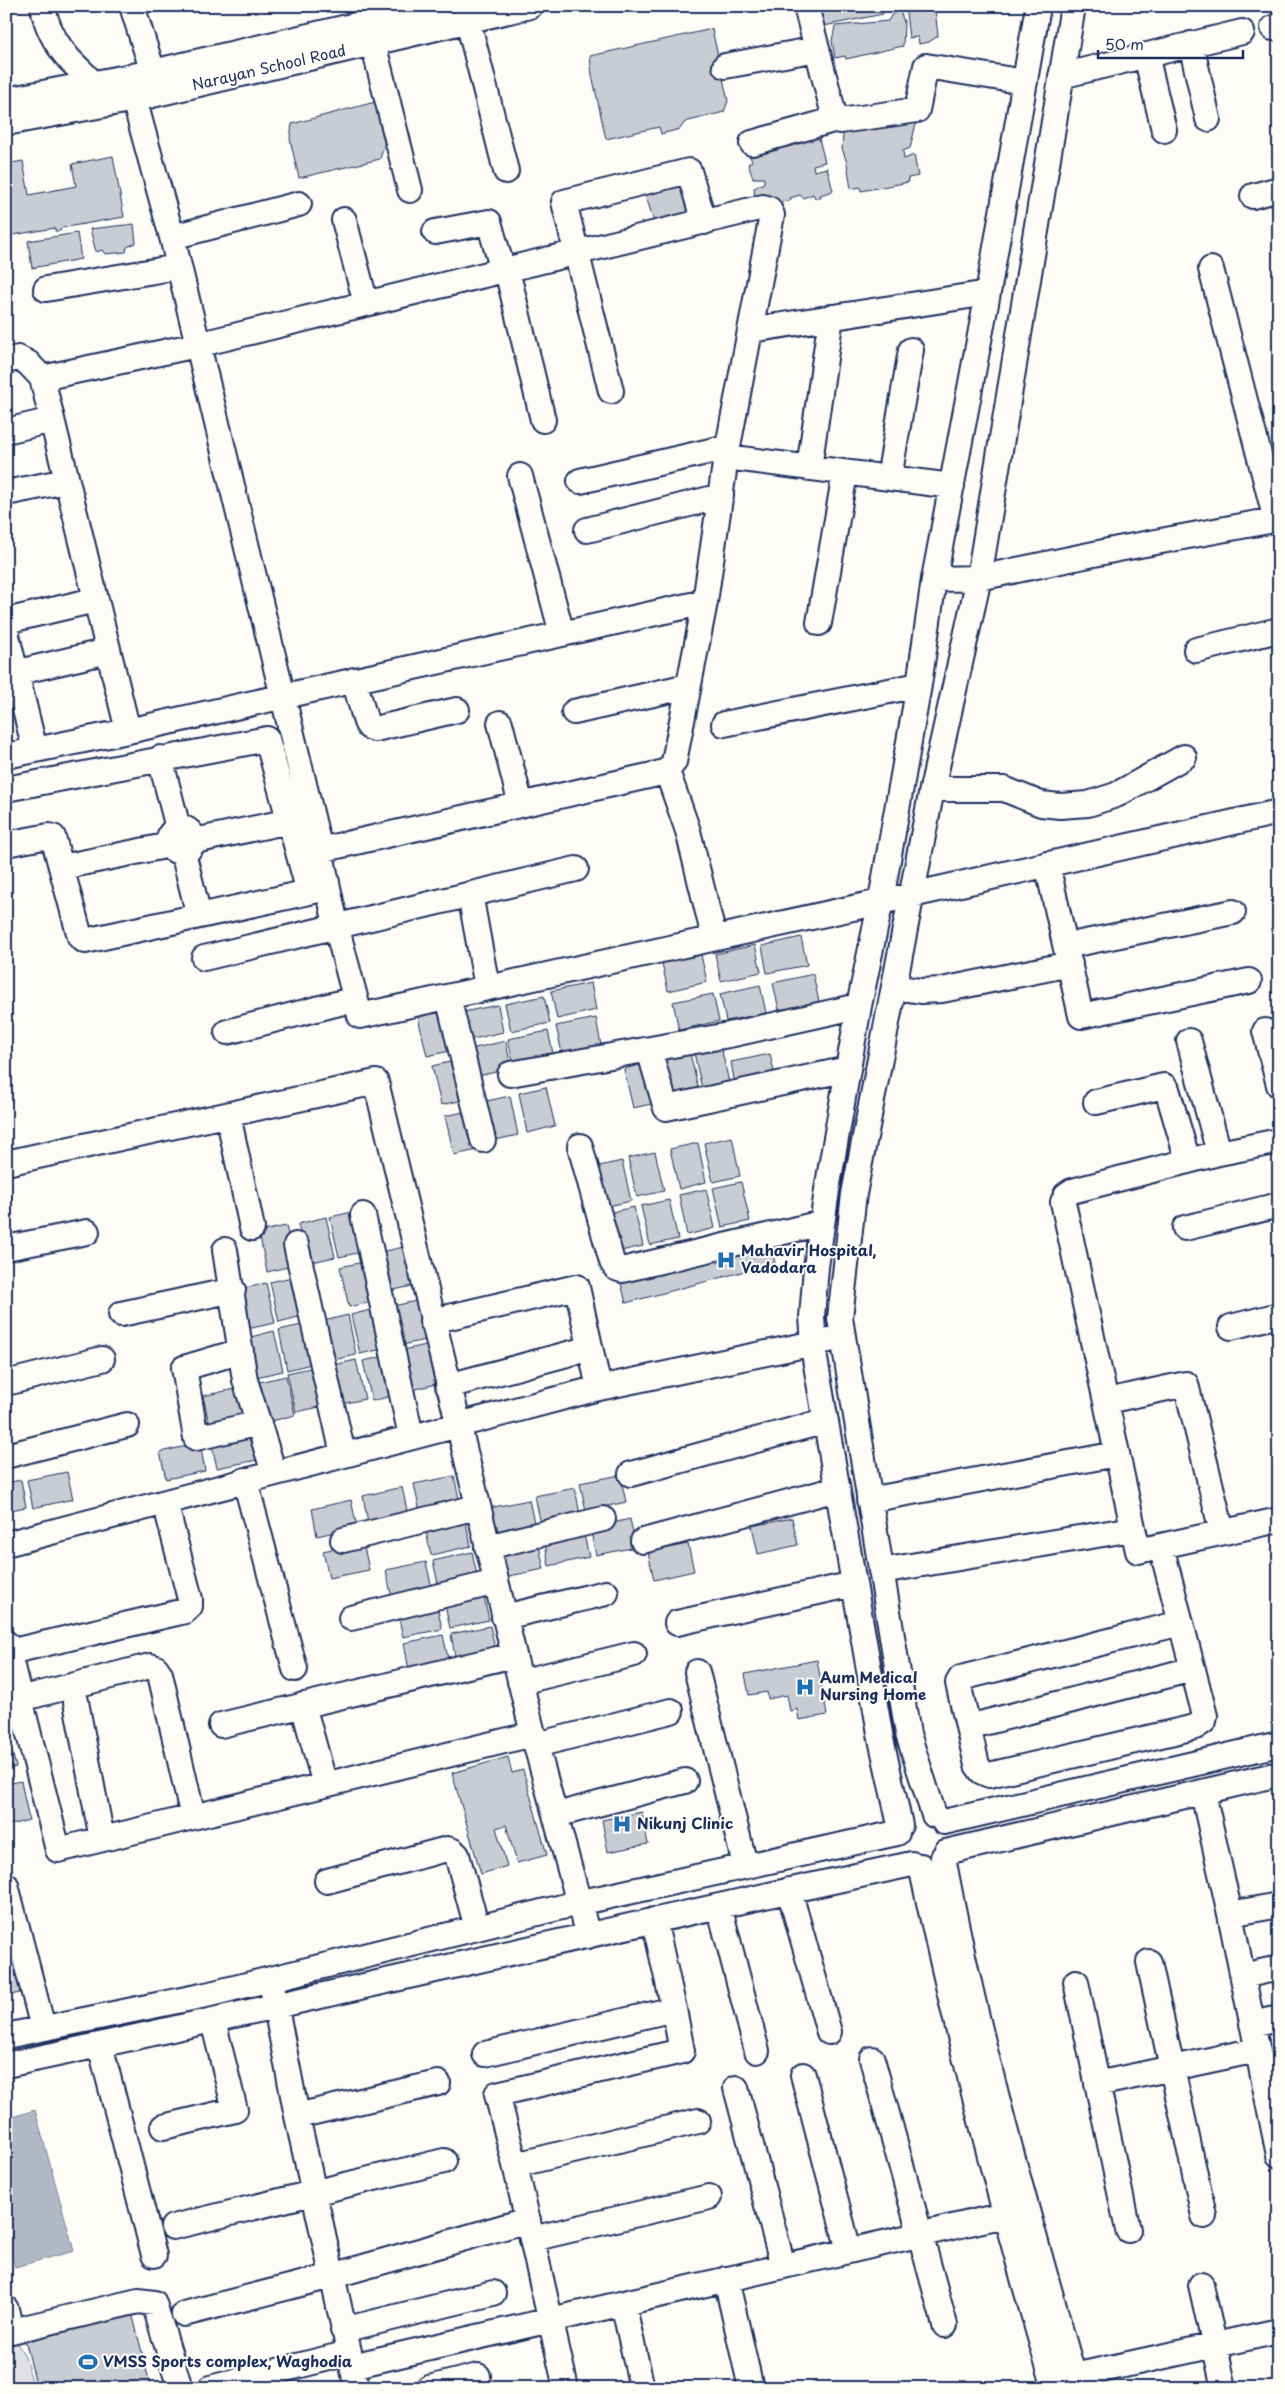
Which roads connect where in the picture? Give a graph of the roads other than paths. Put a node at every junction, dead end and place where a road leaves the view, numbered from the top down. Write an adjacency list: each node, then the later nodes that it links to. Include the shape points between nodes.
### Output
1 (43, 6): 15 (street, via 45,22 53,39)
2 (56, 6): 15 (street)
3 (132, 6): 17 (street)
4 (438, 6): 10 (street)
5 (530, 6): 9 (street, Narayan School Road)
6 (806, 6): 13 (street)
7 (1038, 6): 19 (street)
8 (1073, 6): 18 (street)
9 (468, 21): 10 (street, Narayan School Road); 28 (street)
10 (363, 25): 17 (street); 20 (street, Narayan School Road); 30 (street)
11 (1242, 32): 12 (street)
12 (1191, 44): 14 (street); 24 (street)
13 (817, 50): 16 (street); 23 (street)
14 (1146, 55): 18 (street); 26 (street)
15 (68, 58): 21 (street)
16 (725, 66)
17 (153, 72): 20 (street)
18 (1061, 76): 66 (street)
19 (1024, 82): 23 (street, via 926,66 917,110); 42 (street)
20 (132, 88): 21 (street, Narayan School Road); 36 (street)
21 (97, 94): 22 (street); 25 (street, Narayan School Road)
22 (6, 100)
23 (837, 119): 27 (street)
24 (1208, 119)
25 (6, 123)
26 (1164, 130)
27 (752, 143)
28 (506, 171)
29 (1279, 189): 31 (street)
30 (410, 190)
31 (1253, 196)
32 (299, 204): 36 (street)
33 (344, 220): 43 (street)
34 (704, 222): 37 (street); 37 (street, via 689,171 585,195 564,202); 45 (street, via 762,207 770,209 772,215)
35 (435, 232): 40 (street, via 489,222)
36 (172, 237): 38 (street)
37 (575, 253): 40 (street); 50 (street)
38 (178, 267): 41 (street); 46 (street)
39 (1211, 269): 64 (street)
40 (505, 270): 43 (street); 52 (street)
41 (46, 289)
42 (988, 293): 44 (street); 61 (street)
43 (366, 304): 46 (street)
44 (831, 318): 45 (street); 55 (street)
45 (751, 330): 54 (street)
46 (197, 345): 49 (street); 81 (street)
47 (911, 350): 58 (street)
48 (6, 361): 49 (street, via 18,358 28,363)
49 (42, 378): 51 (street)
50 (611, 391)
51 (52, 420): 53 (street); 59 (street)
52 (543, 420)
53 (6, 431)
54 (727, 452): 55 (street); 60 (street); 63 (street)
55 (808, 468): 56 (street)
56 (845, 473): 58 (street); 71 (street)
57 (520, 476): 74 (street)
58 (889, 478): 61 (street)
59 (66, 481): 62 (street); 68 (street)
60 (580, 481)
61 (952, 486): 67 (street)
62 (6, 493)
63 (721, 496): 65 (street); 69 (street)
64 (1277, 520): 66 (street)
65 (587, 530)
66 (979, 578): 67 (street); 93 (street)
67 (934, 579): 79 (street)
68 (95, 600): 70 (street); 75 (street)
69 (705, 602): 74 (street); 80 (street)
70 (6, 620)
71 (819, 623)
72 (1279, 630): 76 (street)
73 (6, 632): 77 (street)
74 (562, 634): 78 (street)
75 (108, 650): 77 (street); 86 (street)
76 (1196, 650)
77 (11, 674): 87 (street)
78 (354, 680): 81 (street); 82 (street, via 366,722 375,729)
79 (918, 685): 85 (street); 106 (street)
80 (688, 686): 83 (street); 91 (street, via 674,762)
81 (282, 696): 86 (street); 99 (street)
82 (457, 710)
83 (574, 712)
84 (500, 723): 94 (street)
85 (724, 724)
86 (128, 731): 87 (street)
87 (35, 750): 88 (street)
88 (6, 756)
89 (1184, 757): 93 (street, via 1116,795 1088,804 1042,804 1004,789)
90 (160, 758): 92 (street); 96 (street, via 267,739); 97 (street)
91 (667, 771): 94 (street); 110 (street, via 688,831)
92 (6, 789)
93 (932, 789): 105 (street)
94 (520, 805): 99 (street)
95 (1279, 812): 100 (street)
96 (290, 821): 97 (street); 103 (street)
97 (181, 841): 101 (street); 108 (street)
98 (6, 844): 101 (street, via 49,836 55,841)
99 (320, 850): 103 (street)
100 (1047, 864): 105 (street); 111 (street)
101 (62, 867): 108 (street, via 80,937 85,941)
102 (576, 869): 104 (street)
103 (318, 890): 108 (street); 109 (street)
104 (470, 894): 109 (street); 114 (street)
105 (912, 895): 106 (street); 115 (street)
106 (881, 900): 110 (street); 118 (street)
107 (1233, 912): 111 (street)
108 (199, 916)
109 (336, 925): 112 (street); 117 (street)
110 (714, 937): 114 (street)
111 (1068, 955): 113 (street, via 1081,1016); 115 (street, via 942,990)
112 (204, 958)
113 (1249, 980)
114 (487, 987): 116 (street)
115 (894, 987): 148 (street, via 854,1194 841,1308)
116 (448, 997): 117 (street, via 360,1016); 128 (street)
117 (356, 999): 120 (street)
118 (859, 1006): 122 (street); 123 (street)
119 (1265, 1031): 125 (street)
120 (227, 1032)
121 (1189, 1041): 131 (street)
122 (650, 1050): 123 (street, via 666,1108); 124 (street)
123 (848, 1069): 136 (street)
124 (510, 1074)
125 (1279, 1085)
126 (1096, 1102): 132 (street, via 1164,1086)
127 (228, 1114): 133 (street); 137 (street); 146 (street, via 376,1082)
128 (483, 1140)
129 (1279, 1141): 131 (street)
130 (580, 1146): 136 (street, via 612,1262 622,1270)
131 (1219, 1153): 132 (street)
132 (1188, 1161): 156 (street, via 1066,1195 1064,1202)
133 (6, 1163)
134 (1279, 1206): 138 (street)
135 (363, 1215): 161 (street)
136 (822, 1223): 149 (street, via 813,1307)
137 (252, 1228)
138 (1185, 1228)
139 (87, 1232): 141 (street)
140 (296, 1246): 162 (street)
141 (6, 1248)
142 (225, 1250): 143 (street)
143 (233, 1290): 144 (street); 151 (street)
144 (120, 1314)
145 (1279, 1315): 147 (street)
146 (432, 1321): 150 (street, via 577,1287); 154 (street)
147 (1231, 1327)
148 (843, 1337): 149 (street); 169 (street)
149 (814, 1344): 155 (street); 157 (street)
150 (590, 1348): 154 (street); 155 (street)
151 (241, 1351): 158 (street, via 245,1380); 158 (street, via 184,1368 196,1438)
152 (102, 1359): 153 (street)
153 (6, 1383)
154 (448, 1386): 159 (street)
155 (599, 1388): 159 (street)
156 (1106, 1401): 163 (street); 175 (street, via 1186,1384)
157 (826, 1421): 166 (street); 168 (street)
158 (259, 1423): 165 (street)
159 (456, 1424): 161 (street); 171 (street)
160 (127, 1425): 164 (street)
161 (411, 1436): 162 (street)
162 (343, 1454): 165 (street)
163 (1117, 1454): 169 (street); 174 (street)
164 (6, 1456)
165 (274, 1473): 167 (street)
166 (631, 1474)
167 (245, 1480): 170 (street); 193 (street)
168 (838, 1490): 177 (street); 183 (street)
169 (869, 1500): 181 (street)
170 (165, 1502): 178 (street); 189 (street, via 190,1599 186,1611)
171 (477, 1507): 176 (street); 180 (street)
172 (602, 1519): 180 (street)
173 (1279, 1520): 175 (street)
174 (1133, 1529): 179 (street, via 1138,1551); 181 (street)
175 (1222, 1532): 179 (street)
176 (342, 1540)
177 (643, 1541)
178 (6, 1544)
179 (1161, 1546): 188 (street)
180 (487, 1548): 182 (street)
181 (881, 1571): 210 (street, via 908,1734)
182 (496, 1582): 185 (street); 186 (street)
183 (854, 1584): 187 (street); 211 (street)
184 (606, 1593): 185 (street)
185 (504, 1617): 191 (street)
186 (351, 1618)
187 (677, 1623)
188 (1181, 1623): 192 (street); 201 (street, via 961,1678 958,1683)
189 (7, 1648): 197 (street)
190 (634, 1654): 195 (street)
191 (514, 1655): 195 (street); 198 (street)
192 (1193, 1668): 201 (street); 201 (street, via 1205,1716 1204,1721 1195,1727 989,1776 978,1765)
193 (295, 1669)
194 (697, 1672): 214 (street)
195 (520, 1682): 202 (street)
196 (73, 1686): 197 (street); 209 (street, via 150,1666 156,1668); 212 (street)
197 (20, 1699): 212 (street, via 58,1850)
198 (303, 1705): 200 (street); 206 (street)
199 (672, 1710): 202 (street)
200 (221, 1725)
201 (968, 1727)
202 (534, 1740): 206 (street); 208 (street)
203 (1279, 1744): 210 (street)
204 (1279, 1774): 207 (street)
205 (685, 1781): 208 (street)
206 (324, 1785): 209 (street)
207 (1203, 1793): 213 (street); 222 (street)
208 (556, 1815): 219 (street)
209 (193, 1817): 212 (street)
210 (939, 1819): 211 (street, via 922,1812 913,1814); 213 (street, via 950,1837)
211 (898, 1829): 214 (street); 215 (street, via 899,1851)
212 (102, 1839)
213 (944, 1855): 215 (street, via 929,1865); 259 (street)
214 (745, 1865): 219 (street)
215 (917, 1865): 218 (street); 259 (street, via 950,2002)
216 (327, 1881): 224 (street, via 447,1849 454,1851)
217 (6, 1885): 236 (street)
218 (789, 1890): 221 (street); 237 (street)
219 (578, 1903): 224 (street); 225 (street)
220 (1279, 1905): 222 (street)
221 (719, 1906): 223 (street); 240 (street)
222 (1230, 1914): 228 (street)
223 (654, 1920): 225 (street); 232 (street)
224 (477, 1928): 229 (street)
225 (588, 1936): 231 (street)
226 (1149, 1962): 245 (street)
227 (1279, 1968): 228 (street)
228 (1243, 1976): 235 (street)
229 (269, 1978): 231 (street); 236 (street, via 206,1995)
230 (1076, 1982): 248 (street)
231 (277, 2007): 234 (street); 250 (street)
232 (674, 2009): 241 (street); 256 (street, via 682,2051 497,2094)
233 (1279, 2018): 235 (street)
234 (213, 2021): 239 (street); 253 (street, via 235,2110)
235 (1252, 2024): 243 (street)
236 (43, 2028): 238 (street)
237 (829, 2032)
238 (6, 2036)
239 (100, 2045): 244 (street); 266 (street)
240 (757, 2051)
241 (485, 2054)
242 (872, 2060): 264 (street)
243 (1266, 2060): 245 (street); 251 (street)
244 (6, 2065)
245 (1174, 2068): 248 (street); 260 (street)
246 (803, 2075): 265 (street)
247 (438, 2083): 250 (street)
248 (1097, 2084): 263 (street)
249 (736, 2088): 267 (street)
250 (297, 2116): 257 (street)
251 (1275, 2116): 254 (street)
252 (698, 2121): 256 (street)
253 (163, 2127)
254 (1279, 2155)
255 (444, 2161): 257 (street)
256 (514, 2165): 262 (street)
257 (315, 2193): 261 (street); 268 (street)
258 (709, 2197): 262 (street)
259 (1016, 2212): 264 (street); 282 (street)
260 (1204, 2216)
261 (173, 2227)
262 (530, 2229): 268 (street); 275 (street)
263 (1128, 2230)
264 (918, 2234): 265 (street); 276 (street)
265 (849, 2251): 267 (street)
266 (154, 2255)
267 (782, 2266): 269 (street)
268 (332, 2276): 274 (street); 277 (street)
269 (726, 2279): 272 (street); 288 (street)
270 (1201, 2285): 279 (street)
271 (493, 2293): 277 (street)
272 (623, 2303): 275 (street); 287 (street)
273 (6, 2309): 283 (street, via 11,2331 138,2301 154,2302)
274 (184, 2314)
275 (550, 2320): 280 (street); 286 (street)
276 (945, 2325)
277 (344, 2330): 280 (street)
278 (1279, 2331): 279 (street)
279 (1214, 2345): 282 (street); 289 (street)
280 (353, 2369): 284 (street)
281 (478, 2376): 285 (street)
282 (1069, 2384)
283 (180, 2388)
284 (210, 2388)
285 (429, 2388)
286 (566, 2388)
287 (642, 2388)
288 (751, 2388)
289 (1224, 2388)

